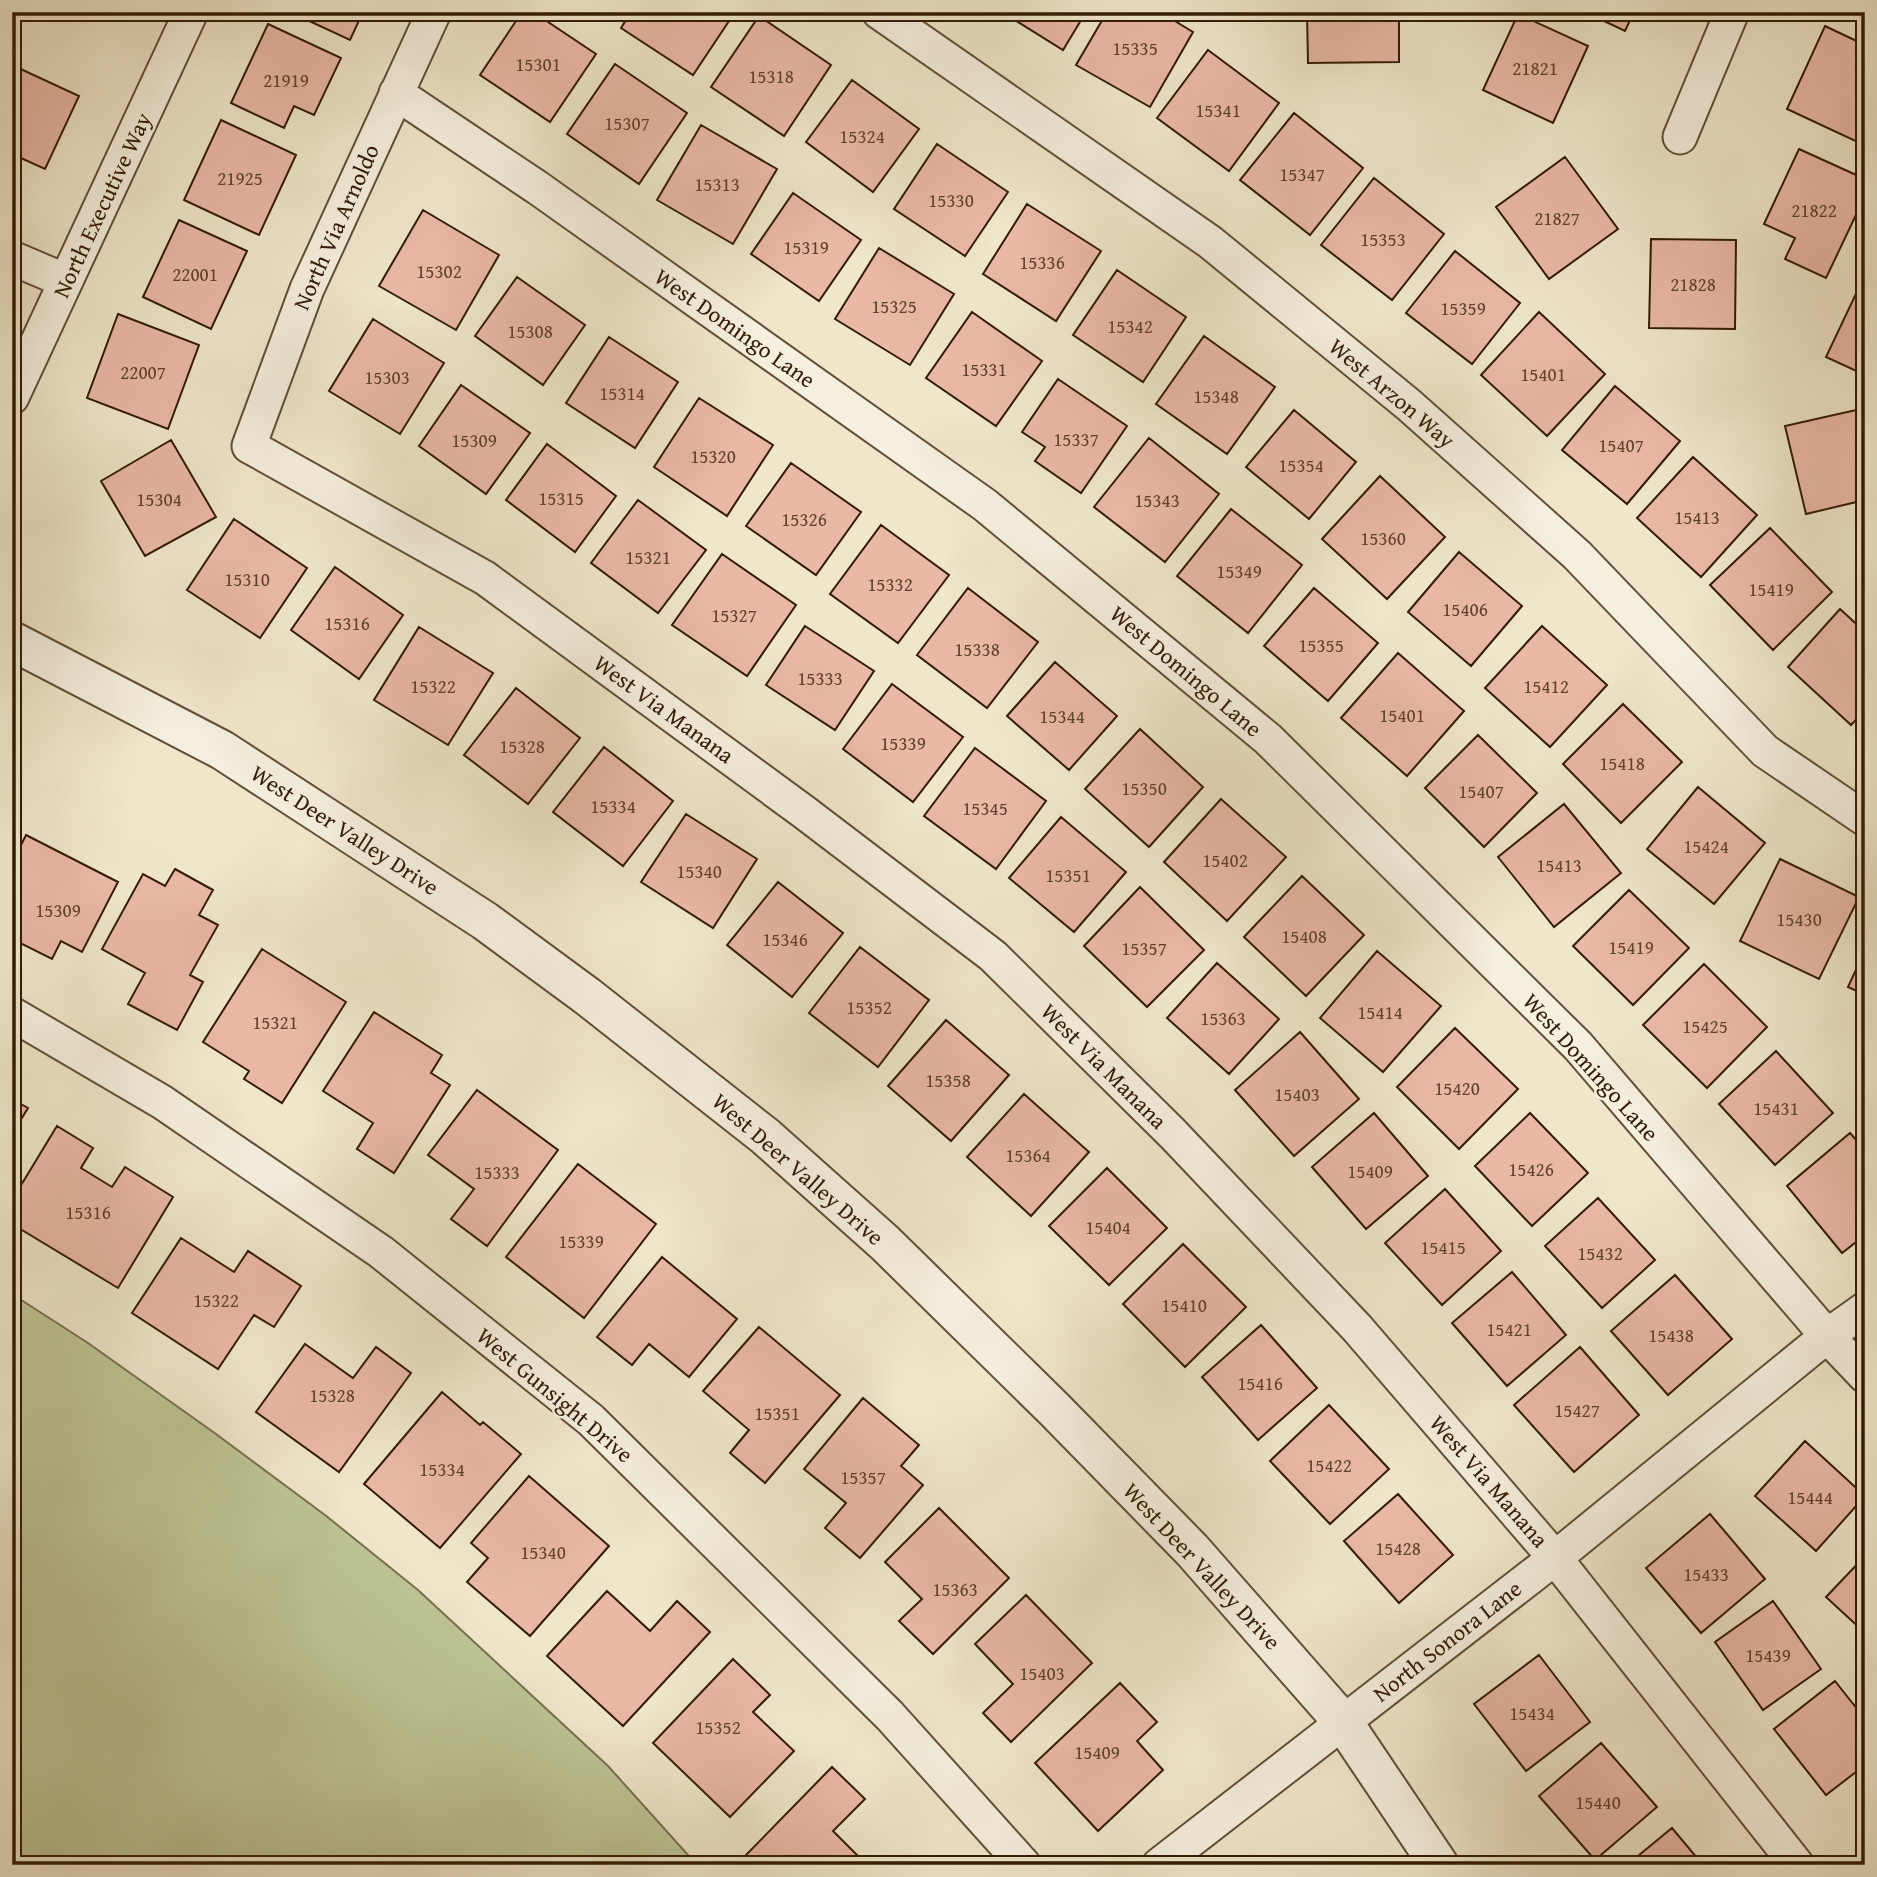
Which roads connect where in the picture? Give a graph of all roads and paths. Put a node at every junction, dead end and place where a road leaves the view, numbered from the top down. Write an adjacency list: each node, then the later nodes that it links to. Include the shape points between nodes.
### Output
1 (191, 12): 8 (street, North Executive Way)
2 (434, 12): 5 (street, North Via Arnoldo)
3 (879, 12): 12 (street, West Arzon Way, via 1210,242 1388,388 1577,555 1765,751)
4 (1732, 12): 6 (street)
5 (396, 93): 10 (street, North Via Arnoldo, via 307,289); 15 (street, West Domingo Lane, via 538,188 985,505 1268,739 1578,1046)
6 (1680, 137)
7 (12, 258): 8 (street)
8 (66, 281): 9 (street, North Executive Way)
9 (12, 397)
10 (249, 446): 17 (street, West Via Manana, via 485,578 993,956 1357,1328)
11 (12, 641): 18 (street, West Deer Valley Drive, via 222,750 485,920 765,1136 885,1243 1055,1410 1192,1550)
12 (1865, 819)
13 (12, 1014): 19 (street, West Gunsight Drive, via 162,1102 381,1252 592,1420 890,1716)
14 (1865, 1309): 15 (street, North Sonora Lane)
15 (1826, 1336): 16 (street, West Domingo Lane); 17 (street, North Sonora Lane)
16 (1865, 1376)
17 (1555, 1558): 18 (street, North Sonora Lane); 22 (street, West Via Manana)
18 (1343, 1721): 20 (street, North Sonora Lane); 21 (street, West Deer Valley Drive)
19 (1024, 1865)
20 (1159, 1865)
21 (1439, 1865)
22 (1797, 1865)

